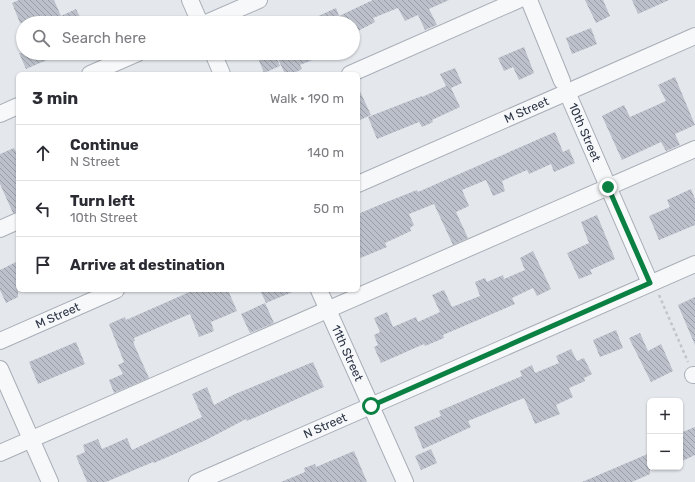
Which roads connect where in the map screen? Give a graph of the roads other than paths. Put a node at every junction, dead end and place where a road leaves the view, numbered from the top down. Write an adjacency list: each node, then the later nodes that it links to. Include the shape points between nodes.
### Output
1 (190, 0): 5 (street)
2 (258, 0): 6 (street)
3 (518, 0): 12 (street)
4 (529, 0): 13 (street, 10th Street)
5 (197, 16)
6 (222, 16)
7 (695, 36): 13 (street, M Street)
8 (122, 60): 10 (street)
9 (216, 60): 11 (street)
10 (95, 72)
11 (221, 72)
12 (355, 72)
13 (565, 86): 17 (street, M Street); 18 (street, 10th Street)
14 (16, 107): 15 (street)
15 (0, 114)
16 (695, 149): 18 (street)
17 (360, 183)
18 (608, 187): 22 (street, 10th Street); 25 (street)
19 (16, 221): 20 (street)
20 (0, 228)
21 (695, 264): 22 (street, N Street)
22 (652, 283): 28 (street, N Street)
23 (111, 292): 26 (street, M Street)
24 (320, 292): 25 (street, 11th Street)
25 (328, 310): 28 (street, 11th Street); 29 (street)
26 (0, 341)
27 (0, 368): 29 (street)
28 (371, 406): 32 (street, N Street); 33 (street, 11th Street)
29 (32, 440): 30 (street); 31 (street)
30 (0, 453)
31 (50, 482)
32 (197, 482)
33 (405, 482)

